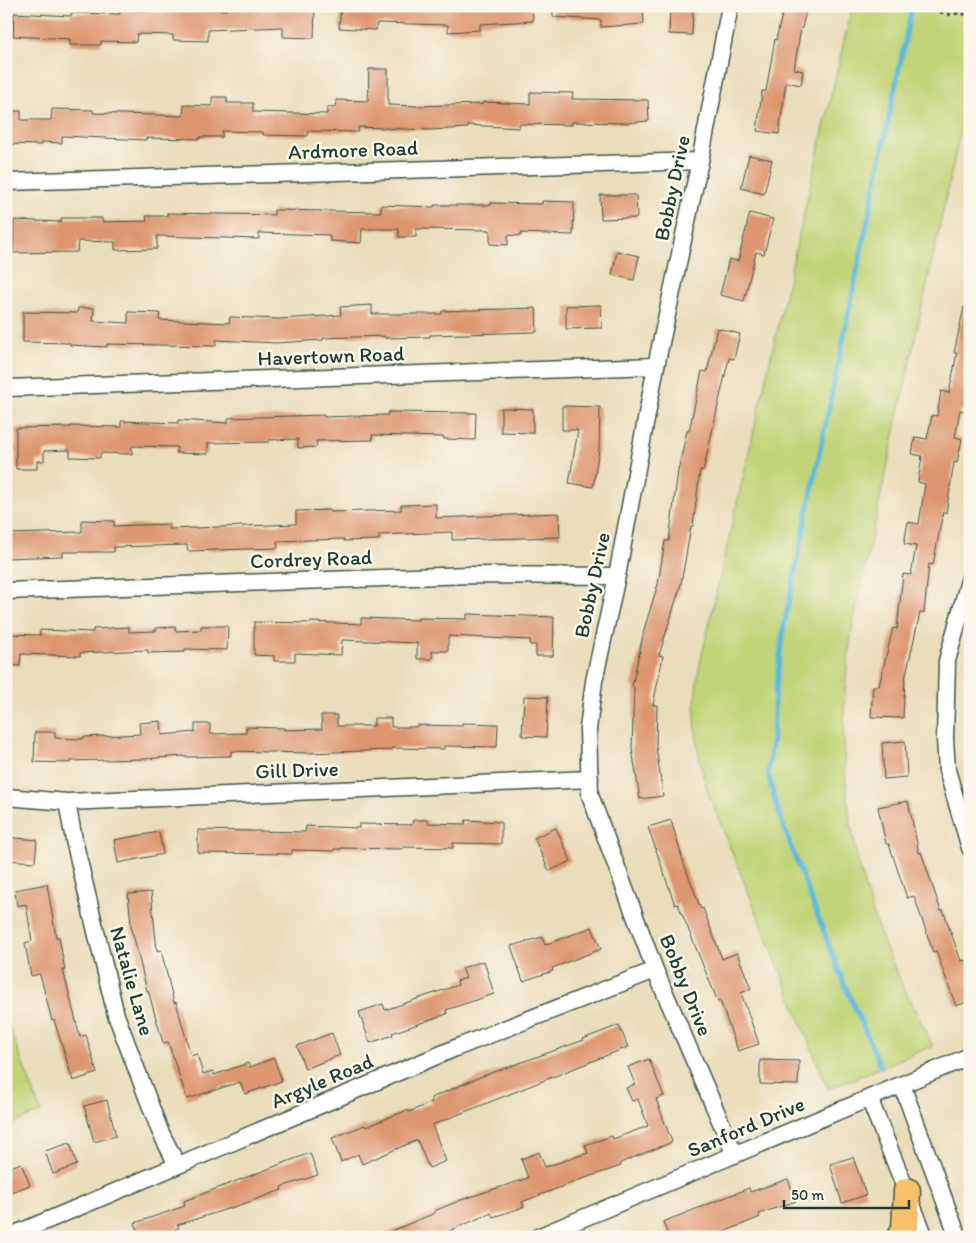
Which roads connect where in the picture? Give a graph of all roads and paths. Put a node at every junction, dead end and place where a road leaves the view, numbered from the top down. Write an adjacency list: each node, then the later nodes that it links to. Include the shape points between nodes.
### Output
1 (730, 6): 4 (street, Bobby Drive)
2 (918, 7): 3 (path, via 952,15)
3 (970, 15)
4 (700, 161): 5 (street, Ardmore Road); 6 (street, Bobby Drive)
5 (6, 182)
6 (656, 366): 7 (street, Havertown Road); 8 (street, Bobby Drive)
7 (6, 388)
8 (617, 576): 10 (street, Cordrey Road, via 470,575); 11 (street, Bobby Drive, via 594,681 588,729)
9 (970, 577): 14 (street, via 947,660 945,739 947,770)
10 (6, 591)
11 (590, 779): 13 (street, Gill Drive); 15 (street, Bobby Drive, via 590,795)
12 (6, 798): 13 (street, Gill Drive)
13 (67, 802): 20 (street, Natalie Lane, via 116,1015 160,1130)
14 (970, 848)
15 (656, 970): 19 (street, Bobby Drive); 20 (street, Argyle Road, via 458,1047)
16 (970, 1056): 17 (street, Sanford Drive)
17 (902, 1085): 18 (street, Sanford Drive); 26 (street)
18 (869, 1098): 19 (street, Sanford Drive); 21 (street)
19 (734, 1154): 23 (street, Sanford Drive)
20 (177, 1165): 22 (street, Argyle Road)
21 (907, 1191): 24 (main road, via 905,1228); 25 (street)
22 (8, 1237)
23 (538, 1237)
24 (901, 1237)
25 (925, 1237)
26 (958, 1237)

